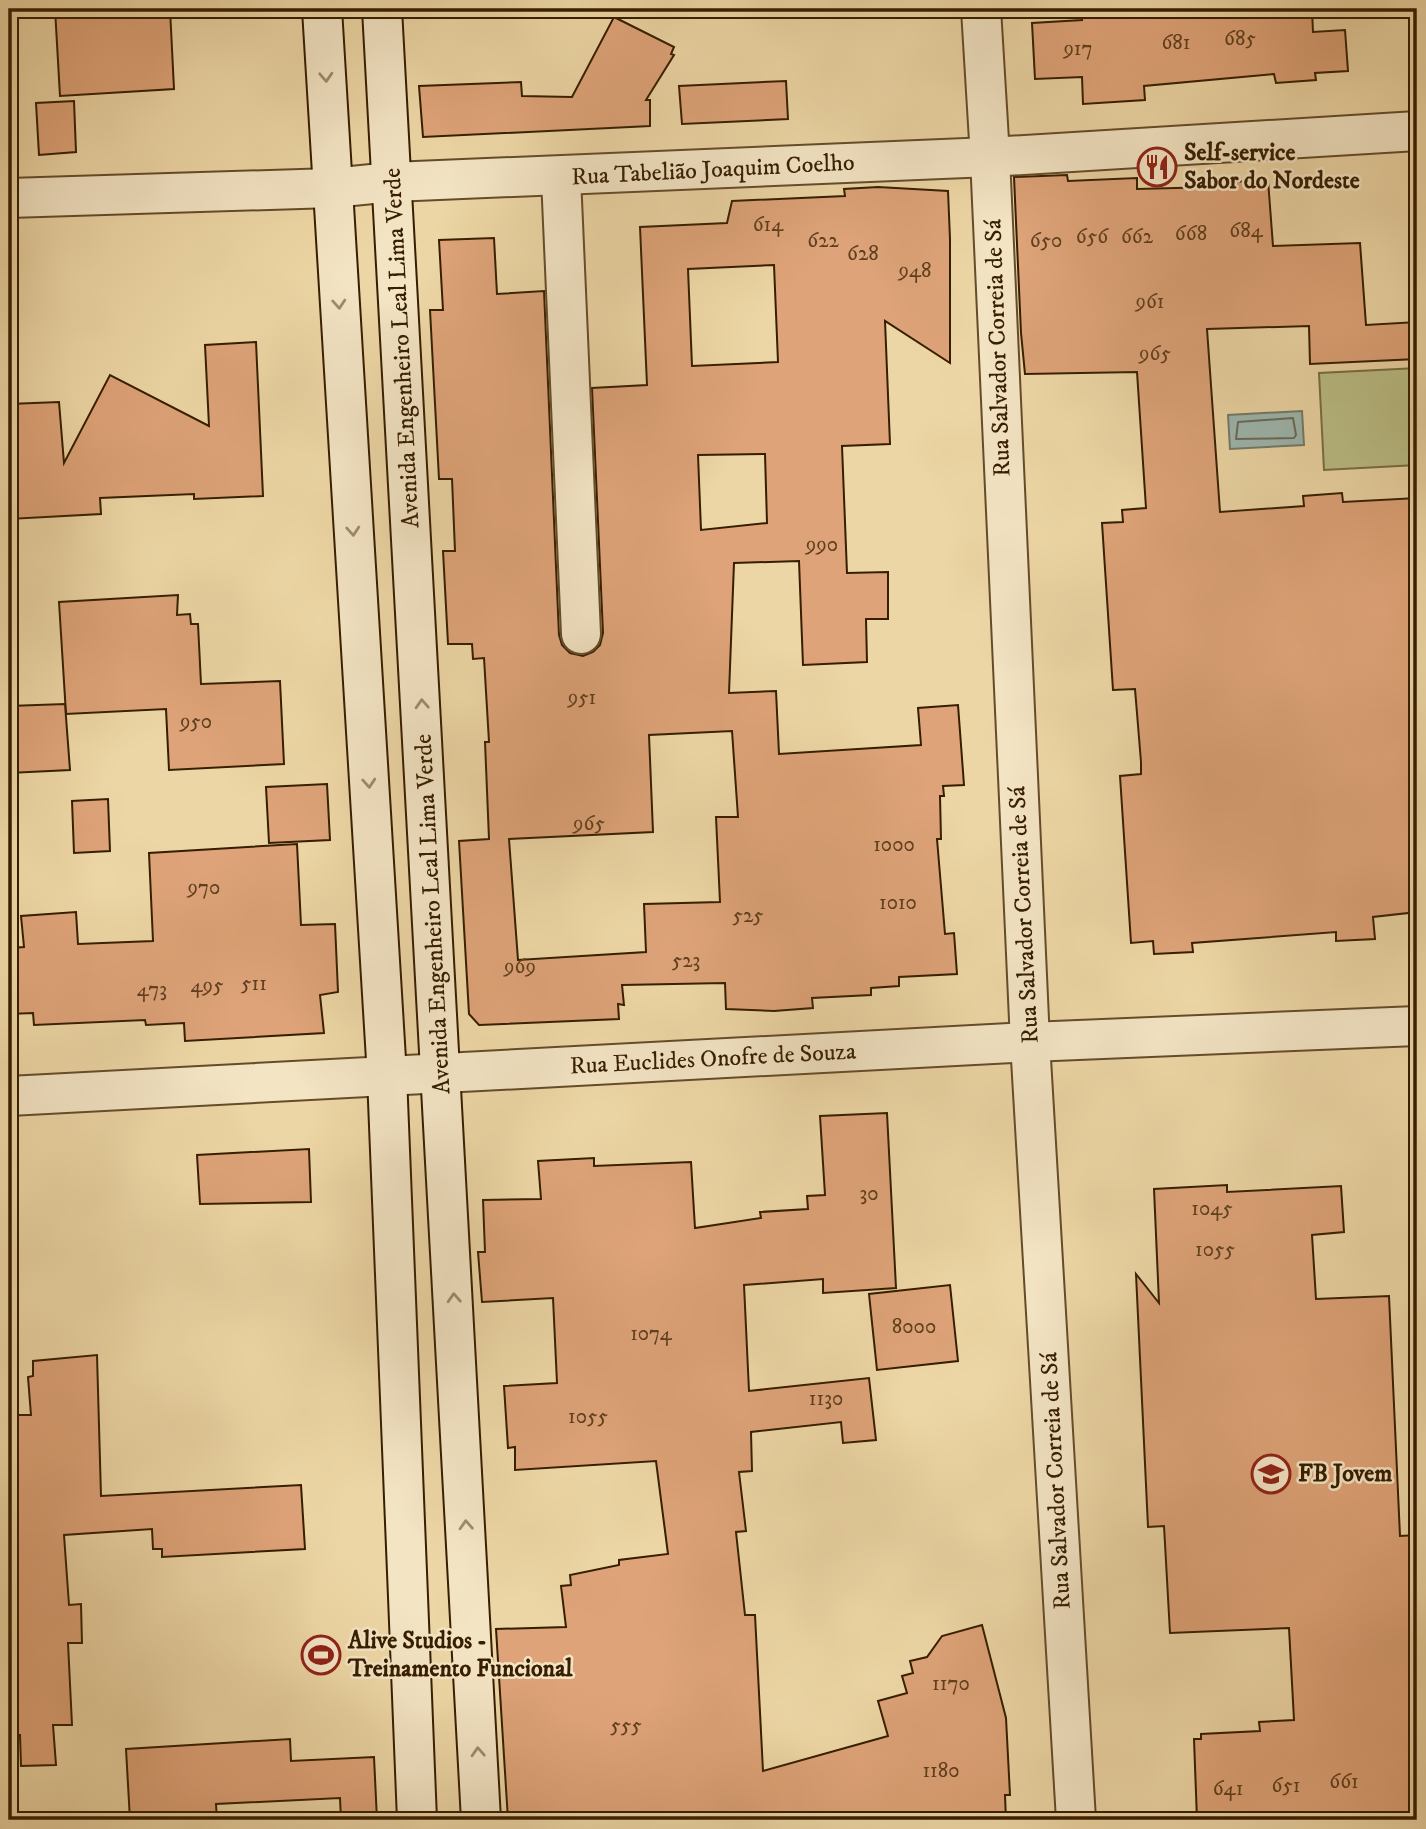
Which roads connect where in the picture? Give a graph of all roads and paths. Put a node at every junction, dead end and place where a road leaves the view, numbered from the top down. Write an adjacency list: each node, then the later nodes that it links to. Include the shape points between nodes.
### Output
1 (322, 9): 8 (street, one-way to 8)
2 (382, 9): 7 (street, Avenida Engenheiro Leal Lima Verde)
3 (981, 9): 5 (street, Rua Salvador Correia de Sá)
4 (1417, 131): 5 (street, Rua Tabelião Joaquim Coelho)
5 (990, 157): 6 (street, Rua Tabelião Joaquim Coelho); 12 (street, Rua Salvador Correia de Sá)
6 (561, 177): 7 (street, Rua Tabelião Joaquim Coelho); 10 (street)
7 (392, 182): 8 (street, Rua Tabelião Joaquim Coelho); 13 (street, Avenida Engenheiro Leal Lima Verde, one-way to 7)
8 (332, 188): 9 (street, Rua Tabelião Joaquim Coelho); 14 (street, one-way to 14)
9 (9, 198)
10 (581, 634)
11 (1417, 1026): 12 (street, Rua Euclides Onofre de Souza)
12 (1030, 1042): 13 (street, Rua Euclides Onofre de Souza); 18 (street, Rua Salvador Correia de Sá)
13 (442, 1073): 14 (street, Rua Euclides Onofre de Souza); 17 (street, Avenida Engenheiro Leal Lima Verde, one-way to 13)
14 (387, 1076): 15 (street, Rua Euclides Onofre de Souza); 16 (street)
15 (9, 1096)
16 (417, 1820)
17 (481, 1820)
18 (1076, 1820)

